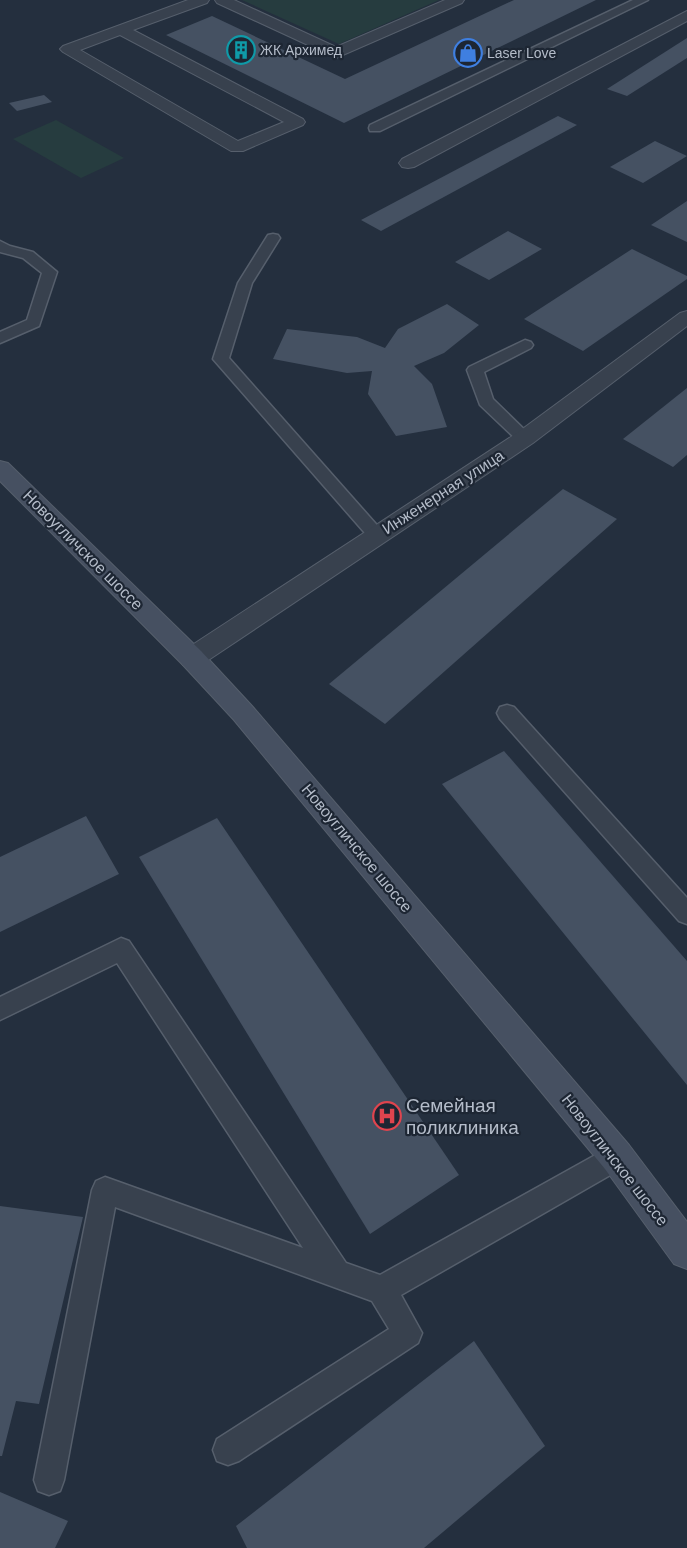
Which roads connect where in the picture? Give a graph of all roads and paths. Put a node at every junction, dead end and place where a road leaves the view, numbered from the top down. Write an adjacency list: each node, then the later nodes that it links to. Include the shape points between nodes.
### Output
1 (202, 0): 6 (street)
2 (222, 0): 3 (street, via 336,53)
3 (457, 0)
4 (642, 0): 7 (lane)
5 (687, 15): 8 (street)
6 (121, 30): 6 (street, via 68,49 237,148 298,122)
7 (375, 128)
8 (408, 163)
9 (272, 238): 16 (lane, via 246,283 221,359)
10 (0, 245): 12 (lane, via 28,256 50,272 34,323)
11 (687, 317): 14 (street, Инженерная улица)
12 (0, 338)
13 (525, 346): 14 (lane, via 475,370 486,401)
14 (525, 438): 16 (street, Инженерная улица)
15 (0, 468): 17 (main road, Новоугличское шоссе)
16 (378, 536): 17 (street, Инженерная улица)
17 (192, 658): 21 (main road, Новоугличское шоссе, via 243,713)
18 (506, 713): 19 (lane)
19 (687, 914)
20 (0, 1009): 23 (lane, via 121,949)
21 (617, 1157): 22 (main road, Новоугличское шоссе); 24 (lane)
22 (687, 1251)
23 (336, 1273): 24 (lane); 26 (lane, via 105,1190)
24 (382, 1290): 25 (lane, via 408,1333)
25 (228, 1450)
26 (49, 1480)

